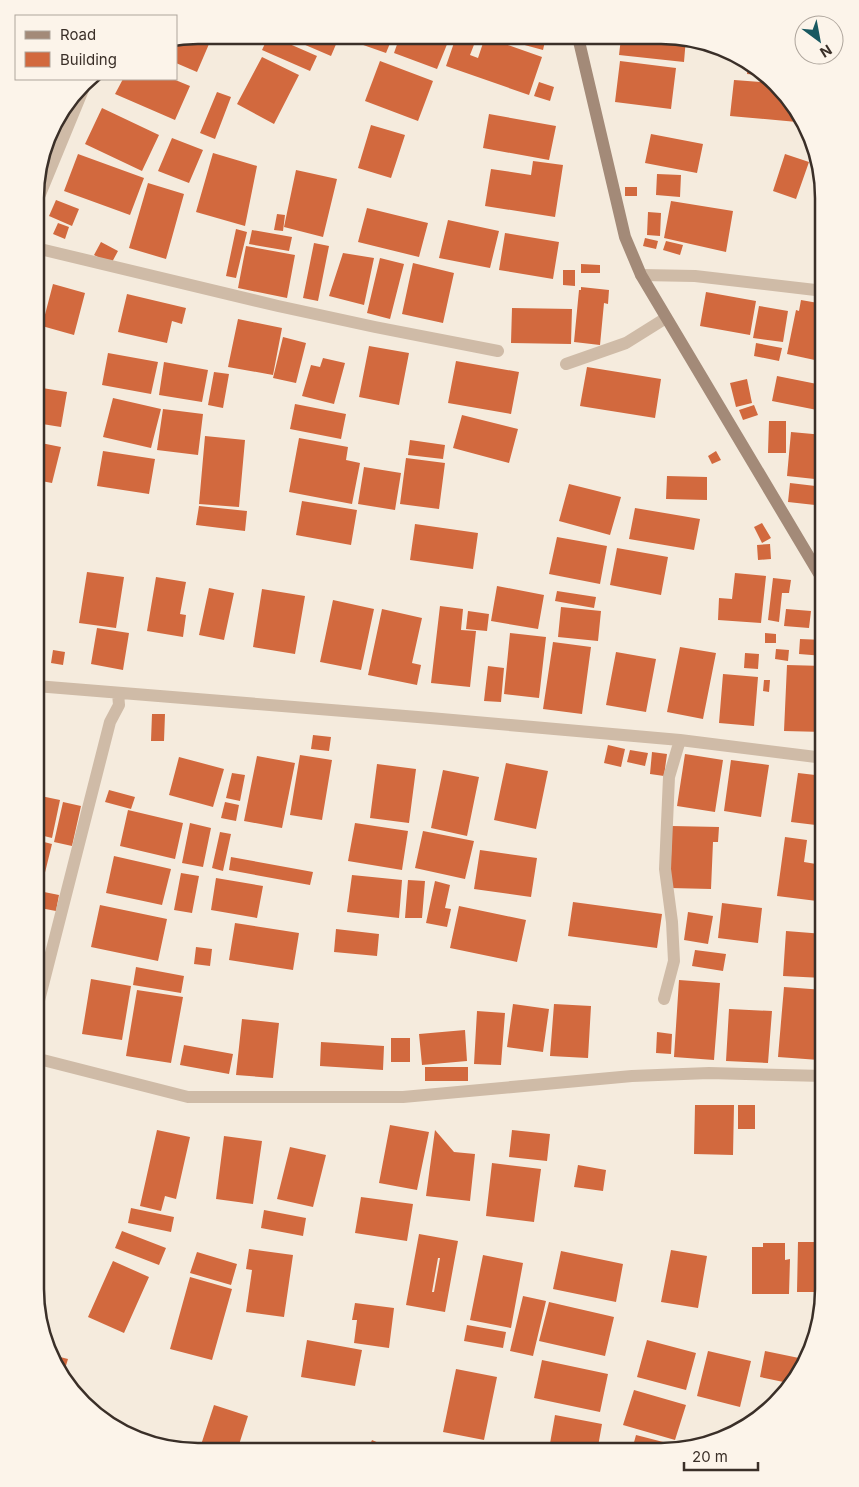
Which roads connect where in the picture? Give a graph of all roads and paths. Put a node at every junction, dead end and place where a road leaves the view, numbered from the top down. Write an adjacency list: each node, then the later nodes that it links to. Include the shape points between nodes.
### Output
1 (580, 44): 5 (street, via 624,236)
2 (78, 101): 3 (street)
3 (45, 183)
4 (44, 250): 8 (street, via 278,306)
5 (641, 275): 6 (street, via 695,276); 7 (street)
6 (815, 291)
7 (666, 318): 9 (street, via 626,343); 10 (street)
8 (498, 351)
9 (566, 364)
10 (815, 567)
11 (44, 687): 12 (street)
12 (118, 693): 13 (street); 15 (street, via 119,705 110,722)
13 (680, 740): 14 (street); 16 (street, via 669,777 665,869 674,961)
14 (815, 757)
15 (44, 981)
16 (664, 999)
17 (44, 1060): 18 (street, via 188,1097 403,1097 632,1076 709,1073)
18 (815, 1076)

